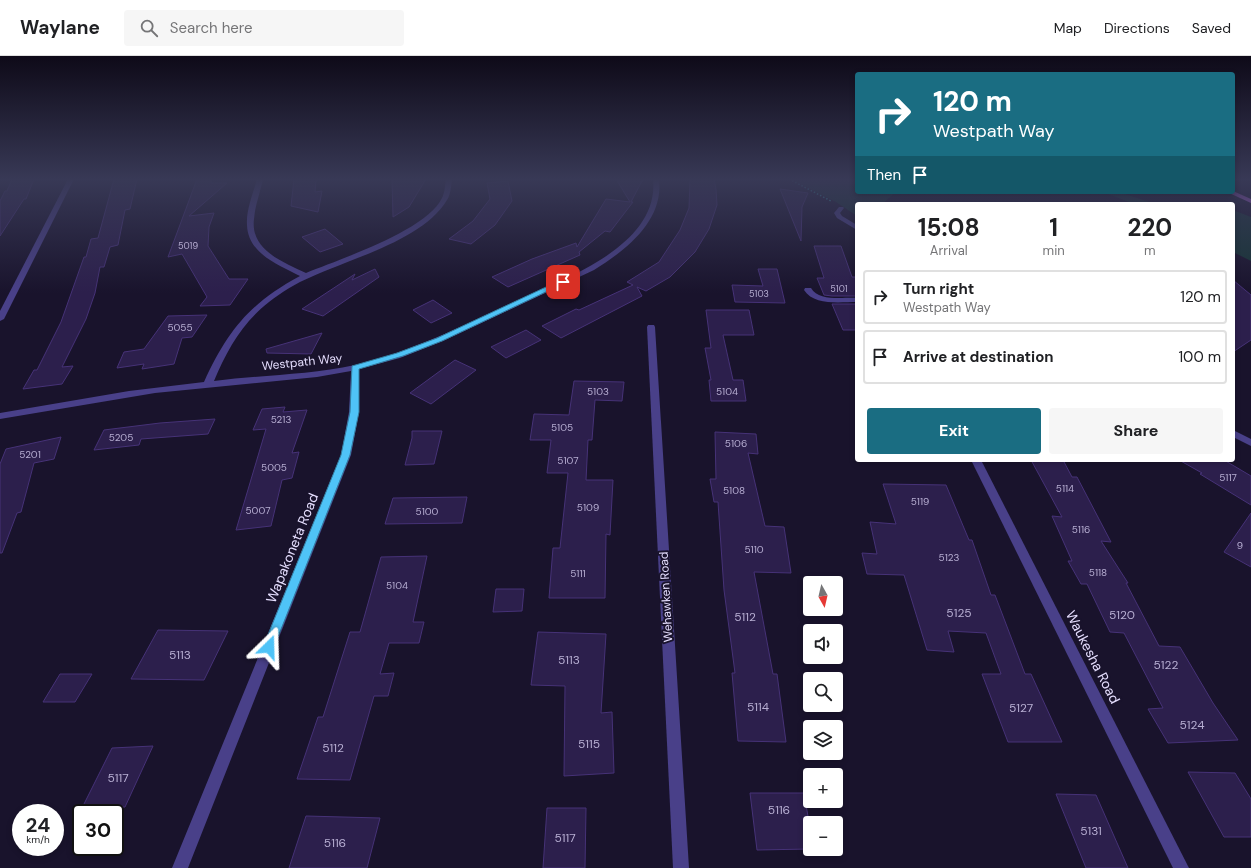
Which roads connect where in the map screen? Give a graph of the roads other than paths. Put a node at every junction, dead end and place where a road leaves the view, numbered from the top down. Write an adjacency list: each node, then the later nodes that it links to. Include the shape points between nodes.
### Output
1 (53, 217): 10 (street)
2 (252, 217): 7 (street, via 251,236 257,247 269,257)
3 (428, 217): 7 (street, via 410,230 384,243)
4 (649, 217): 12 (street, Westpath Way, via 633,237 611,256 577,275 440,339 400,355)
5 (839, 217): 6 (street)
6 (855, 227)
7 (306, 276): 13 (street, via 262,305 240,326 224,348)
8 (808, 290): 9 (street, via 811,295 821,299)
9 (855, 300)
10 (0, 319)
11 (651, 327): 19 (street, Wehawken Road)
12 (355, 368): 13 (street, Westpath Way); 18 (street, Wapakoneta Road, via 354,412 346,455)
13 (208, 384): 14 (street, Westpath Way, via 120,394)
14 (0, 416)
15 (1235, 434): 16 (street)
16 (1251, 443)
17 (977, 462): 20 (street, Waukesha Road)
18 (180, 868)
19 (680, 868)
20 (1181, 868)

